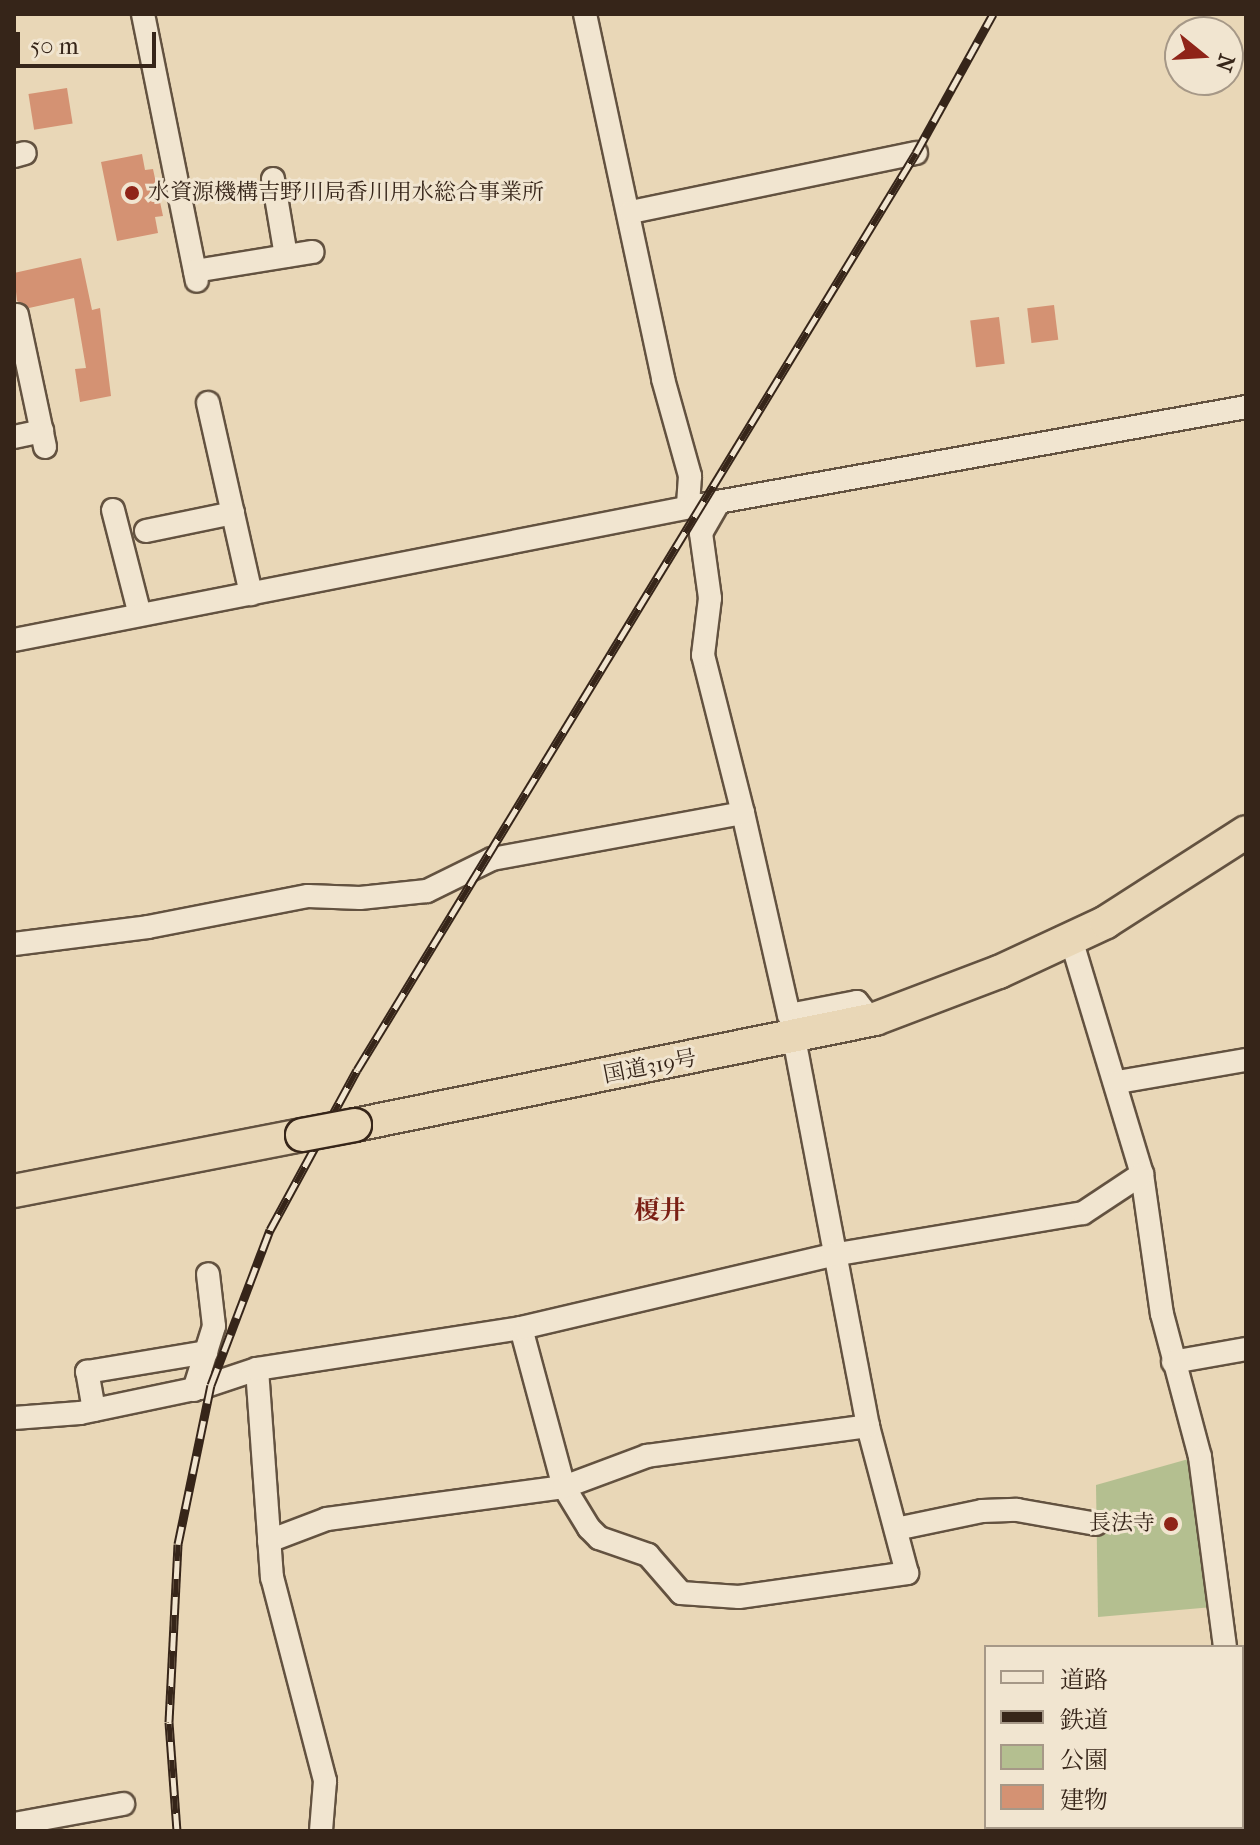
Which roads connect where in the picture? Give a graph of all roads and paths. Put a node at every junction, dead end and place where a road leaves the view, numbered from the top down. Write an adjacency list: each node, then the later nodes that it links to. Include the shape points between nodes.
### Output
1 (143, 14): 7 (street, via 196,276)
2 (585, 14): 5 (street)
3 (916, 153): 5 (street)
4 (273, 179): 7 (street)
5 (631, 212): 13 (street, via 663,379 690,476)
6 (312, 252): 7 (street)
7 (286, 256)
8 (17, 315): 11 (street, via 43,439)
9 (208, 403): 15 (street)
10 (1246, 407): 12 (street)
11 (14, 437)
12 (719, 502): 13 (street); 20 (street, via 701,533 710,598 703,655)
13 (688, 507): 17 (street)
14 (113, 510): 18 (street)
15 (233, 513): 16 (street); 17 (street)
16 (146, 531)
17 (251, 594): 18 (street)
18 (140, 615): 19 (street)
19 (14, 640)
20 (743, 813): 23 (street, via 492,859 472,864 427,891 360,898 308,896 148,927); 24 (street, via 789,1015 857,1002)
21 (1246, 832): 22 (highway, 国道319号, via 1159,892)
22 (1071, 939): 24 (highway, 国道319号); 27 (street)
23 (14, 944)
24 (871, 1020): 29 (highway, 国道319号, bridge)
25 (796, 1050): 30 (street, via 813,1121)
26 (1246, 1060): 27 (street)
27 (1118, 1082): 28 (street)
28 (1142, 1174): 30 (street, via 1083,1213); 35 (street)
29 (14, 1191)
30 (832, 1255): 32 (street); 40 (street)
31 (208, 1274): 34 (street, via 214,1326)
32 (521, 1328): 36 (street); 41 (street)
33 (1246, 1349): 35 (street)
34 (206, 1352): 37 (street); 38 (street, via 87,1372)
35 (1173, 1362): 45 (street, via 1200,1457)
36 (257, 1369): 37 (street); 44 (street)
37 (194, 1390): 38 (street)
38 (94, 1410): 39 (street)
39 (14, 1418)
40 (868, 1426): 41 (street, via 647,1456); 43 (street)
41 (564, 1487): 43 (street, via 599,1538 648,1555 681,1593 739,1597 907,1573); 44 (street, via 327,1519)
42 (1096, 1524): 43 (street, via 1017,1510 982,1511)
43 (896, 1529)
44 (269, 1541): 48 (street, via 272,1577 325,1781)
45 (1225, 1645)
46 (123, 1804): 47 (street)
47 (14, 1824)
48 (321, 1831)

